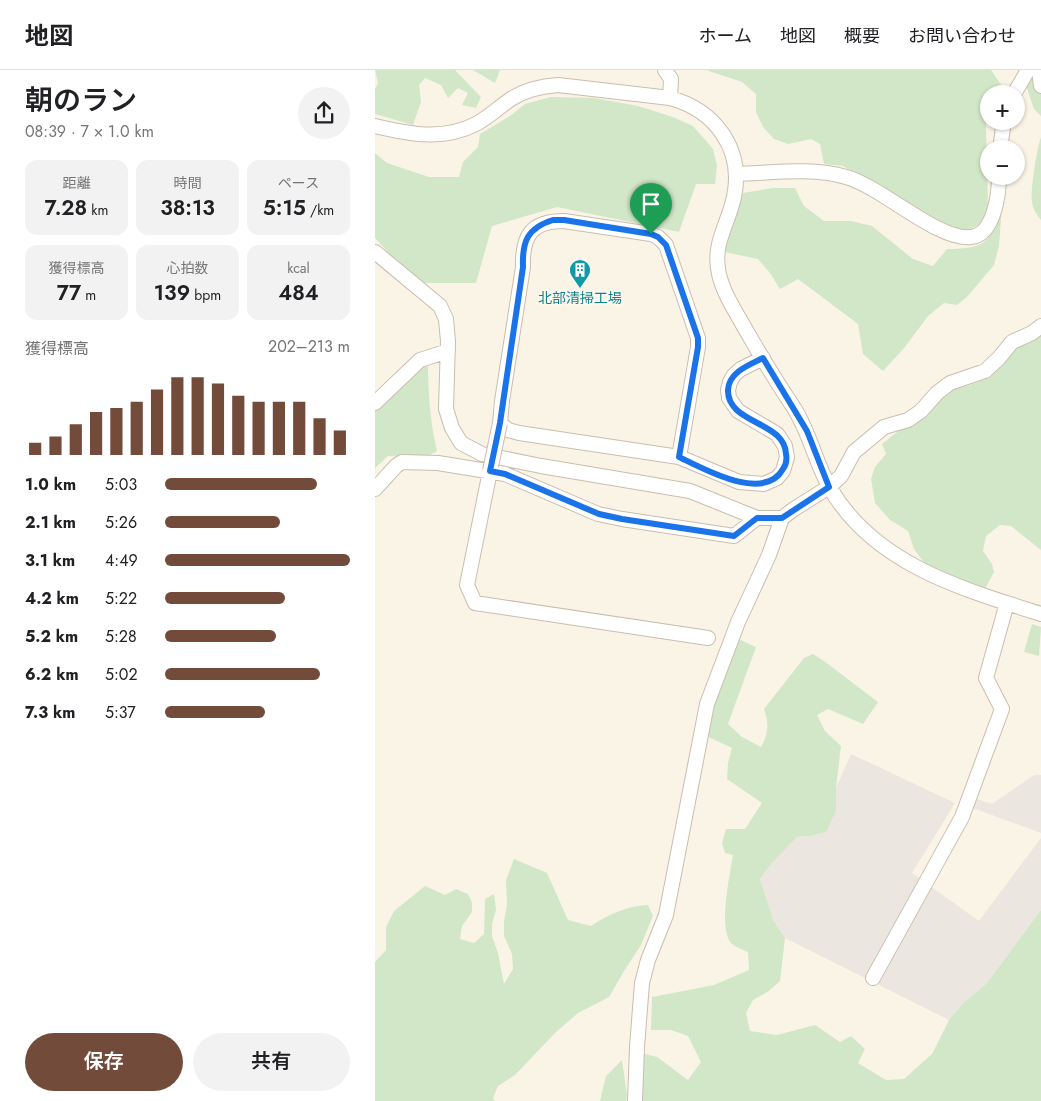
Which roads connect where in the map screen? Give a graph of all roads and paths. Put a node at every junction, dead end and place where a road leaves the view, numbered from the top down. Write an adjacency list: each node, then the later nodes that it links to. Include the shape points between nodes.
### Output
1 (665, 70): 6 (street, via 671,79)
2 (1028, 70): 4 (street)
3 (1039, 70): 5 (street)
4 (1019, 85)
5 (1041, 86)
6 (670, 98): 7 (street, via 574,85 542,86 511,98 477,124 449,133 428,136); 8 (street, via 698,109 715,123 732,152)
7 (375, 126)
8 (736, 174): 9 (street, via 823,171 848,177 874,189 935,227 952,235 971,237 985,230 992,216); 13 (street, via 734,197 720,238 717,262 729,300)
9 (998, 185)
10 (375, 252): 12 (street, via 440,306 446,319)
11 (1041, 326): 18 (street, via 1012,342 985,371 950,383 921,411 908,420 885,427 865,442)
12 (448, 351): 14 (street, via 420,360); 20 (street, via 446,409 452,428 461,442 482,454 690,491)
13 (763, 358): 16 (street, via 741,369 730,382 728,390 737,410 782,440 787,457 777,478 765,484 739,482); 18 (street, via 807,431)
14 (375, 403)
15 (500, 423): 16 (street, via 519,433); 16 (street, via 523,248 532,230 542,223 564,220 651,234 666,245 698,338); 17 (street, bridge)
16 (679, 457)
17 (490, 471): 19 (street, via 438,463 402,462); 20 (street, via 505,474 599,514 622,519 734,536); 24 (street, via 467,585 475,602)
18 (829, 487): 21 (street); 22 (street, via 855,523 900,559 947,582)
19 (375, 489)
20 (757, 518): 21 (street)
21 (782, 518): 26 (street, via 769,555 737,622 707,704 666,915 642,983)
22 (1007, 603): 23 (street); 25 (street, via 986,678 1002,710 962,816)
23 (1041, 614)
24 (708, 638)
25 (873, 978)
26 (635, 1101)

